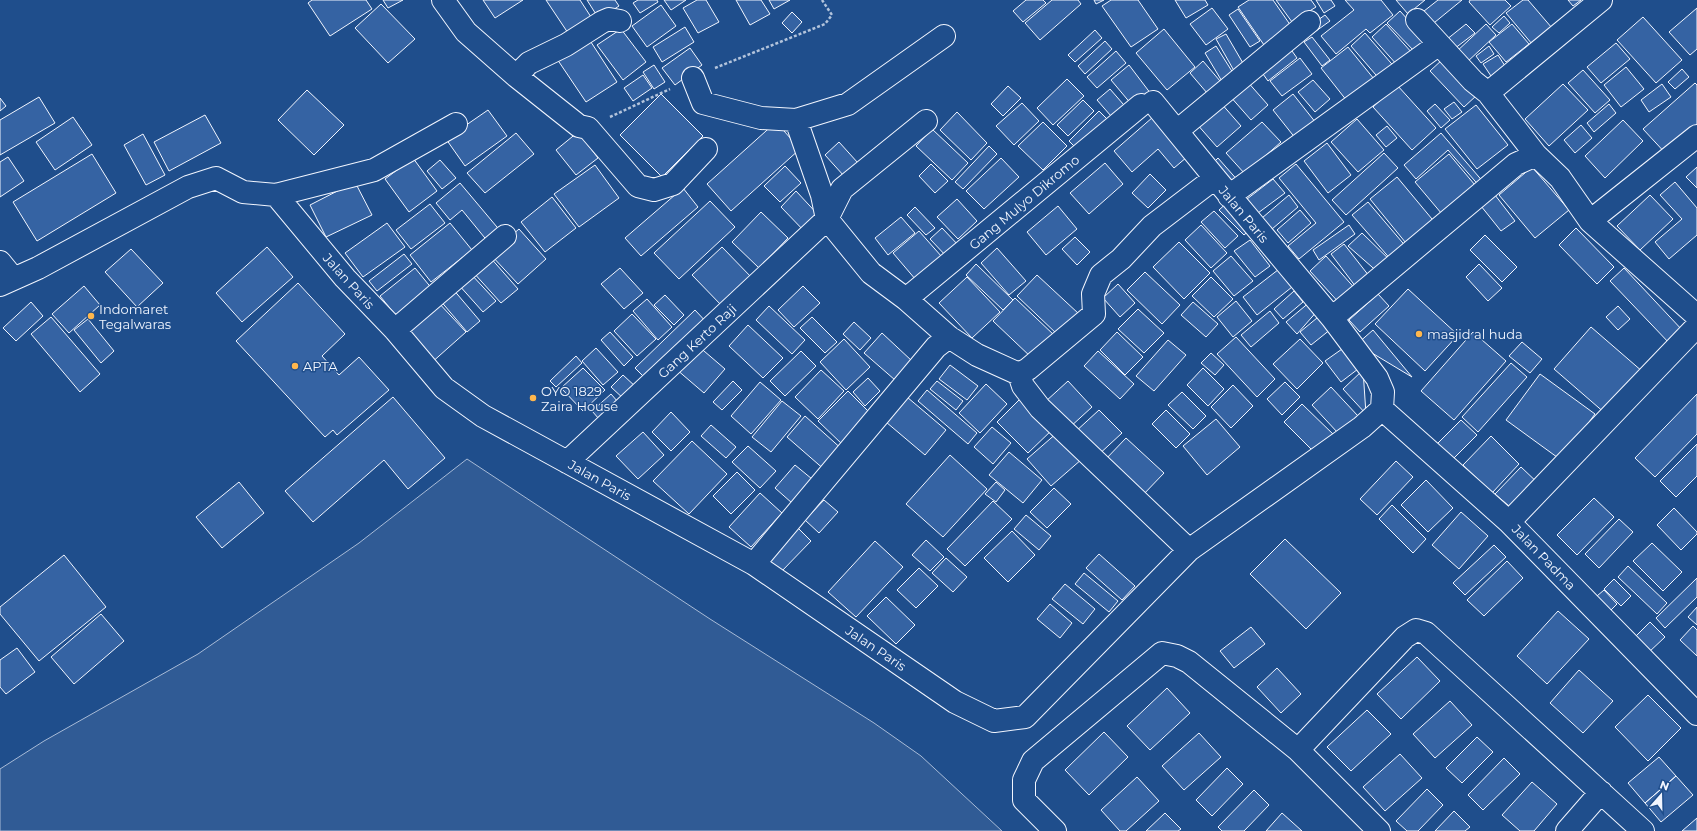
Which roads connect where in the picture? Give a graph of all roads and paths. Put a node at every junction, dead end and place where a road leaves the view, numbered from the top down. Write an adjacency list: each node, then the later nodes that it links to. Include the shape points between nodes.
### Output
1 (443, 0): 9 (street, via 466,32)
2 (822, 0): 10 (path, via 832,15 825,24)
3 (1601, 0): 11 (street)
4 (1417, 20): 8 (street)
5 (620, 21): 9 (street, via 610,19 602,22 566,45 529,63)
6 (1309, 22): 16 (street)
7 (944, 36): 12 (street, via 848,104)
8 (1439, 44): 11 (street, via 1473,81); 22 (street)
9 (516, 76): 15 (street, via 579,126)
10 (693, 78): 12 (street, via 703,103 761,118); 15 (path)
11 (1488, 93): 19 (street)
12 (796, 120): 23 (street, via 822,195)
13 (926, 121): 23 (street, via 842,189)
14 (456, 124): 21 (street, via 374,170)
15 (588, 128): 18 (street, via 638,186 654,190 673,184)
16 (1177, 131): 20 (street); 27 (street, Gang Mulyo Dikromo, via 1147,104)
17 (1697, 136): 24 (street)
18 (706, 150)
19 (1536, 155): 24 (street, via 1560,178); 29 (street, via 1516,164)
20 (1215, 178): 22 (street, Jalan Paris); 33 (street, Jalan Paris, via 1152,226 1102,275 1094,294 1094,314 1028,370)
21 (276, 195): 26 (street, via 243,192 216,178 188,187 38,268); 31 (street, Jalan Paris, via 345,278)
22 (1229, 196): 29 (street, Jalan Paris)
23 (827, 219): 27 (street, via 871,273); 35 (street, Gang Kerto Raji)
24 (1590, 221): 28 (street)
25 (505, 236): 31 (street)
26 (4, 275)
27 (906, 299): 32 (street)
28 (1697, 316)
29 (1332, 318): 34 (street, Jalan Paris, via 1377,378 1382,392)
30 (1697, 326): 36 (street)
31 (395, 330): 35 (street, Jalan Paris, via 444,388 483,416)
32 (949, 337): 33 (street, via 977,355); 38 (street, via 936,347)
33 (1019, 374): 37 (street, via 1023,386 1040,408)
34 (1382, 410): 36 (street, Jalan Padma); 37 (street, Jalan Paris, via 1362,427)
35 (567, 462): 38 (street, Jalan Paris)
36 (1509, 522): 39 (street, Jalan Padma)
37 (1189, 550): 38 (street, Jalan Paris, via 1025,717 994,720 955,702)
38 (754, 564)
39 (1697, 714)
40 (1298, 750): 41 (street, via 1405,637 1416,630 1426,633); 42 (street, via 1189,662 1162,653 1033,761 1024,780 1024,800); 43 (street)
41 (1600, 792): 44 (street); 45 (street)
42 (1055, 831)
43 (1379, 831)
44 (1567, 831)
45 (1644, 831)

